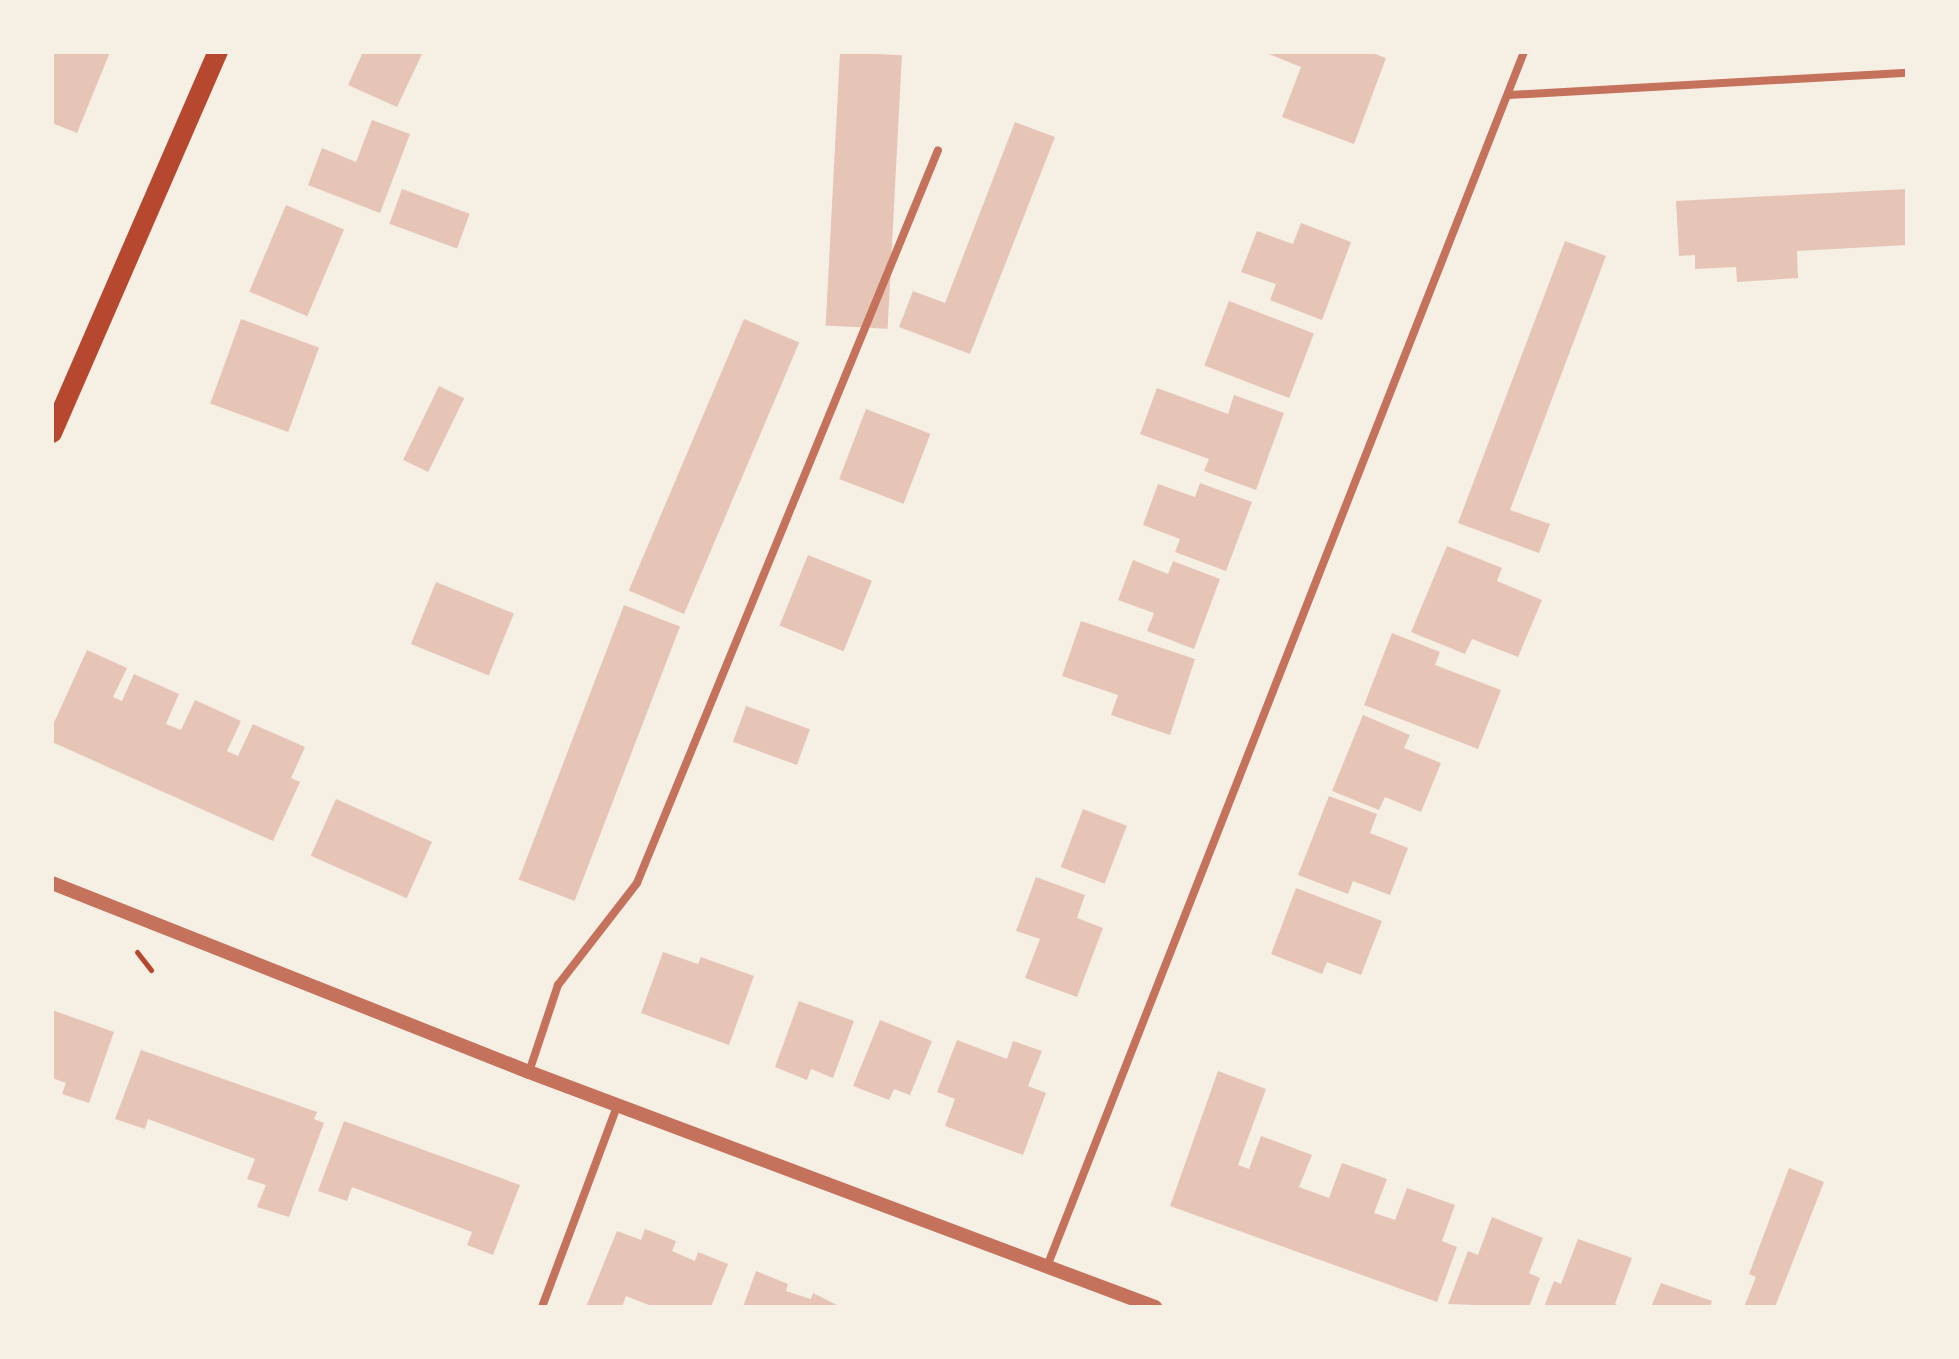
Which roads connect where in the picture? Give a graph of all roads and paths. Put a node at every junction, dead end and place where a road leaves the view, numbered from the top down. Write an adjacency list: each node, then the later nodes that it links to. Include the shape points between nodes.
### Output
1 (218, 52): 6 (main road)
2 (1524, 52): 4 (street)
3 (1907, 73): 4 (street)
4 (1509, 95): 10 (street)
5 (938, 150): 8 (street, via 637,883 558,985)
6 (52, 433)
7 (52, 883): 8 (street)
8 (529, 1072): 9 (street)
9 (618, 1104): 10 (street); 11 (street)
10 (1048, 1264): 12 (street)
11 (542, 1307)
12 (1155, 1307)

